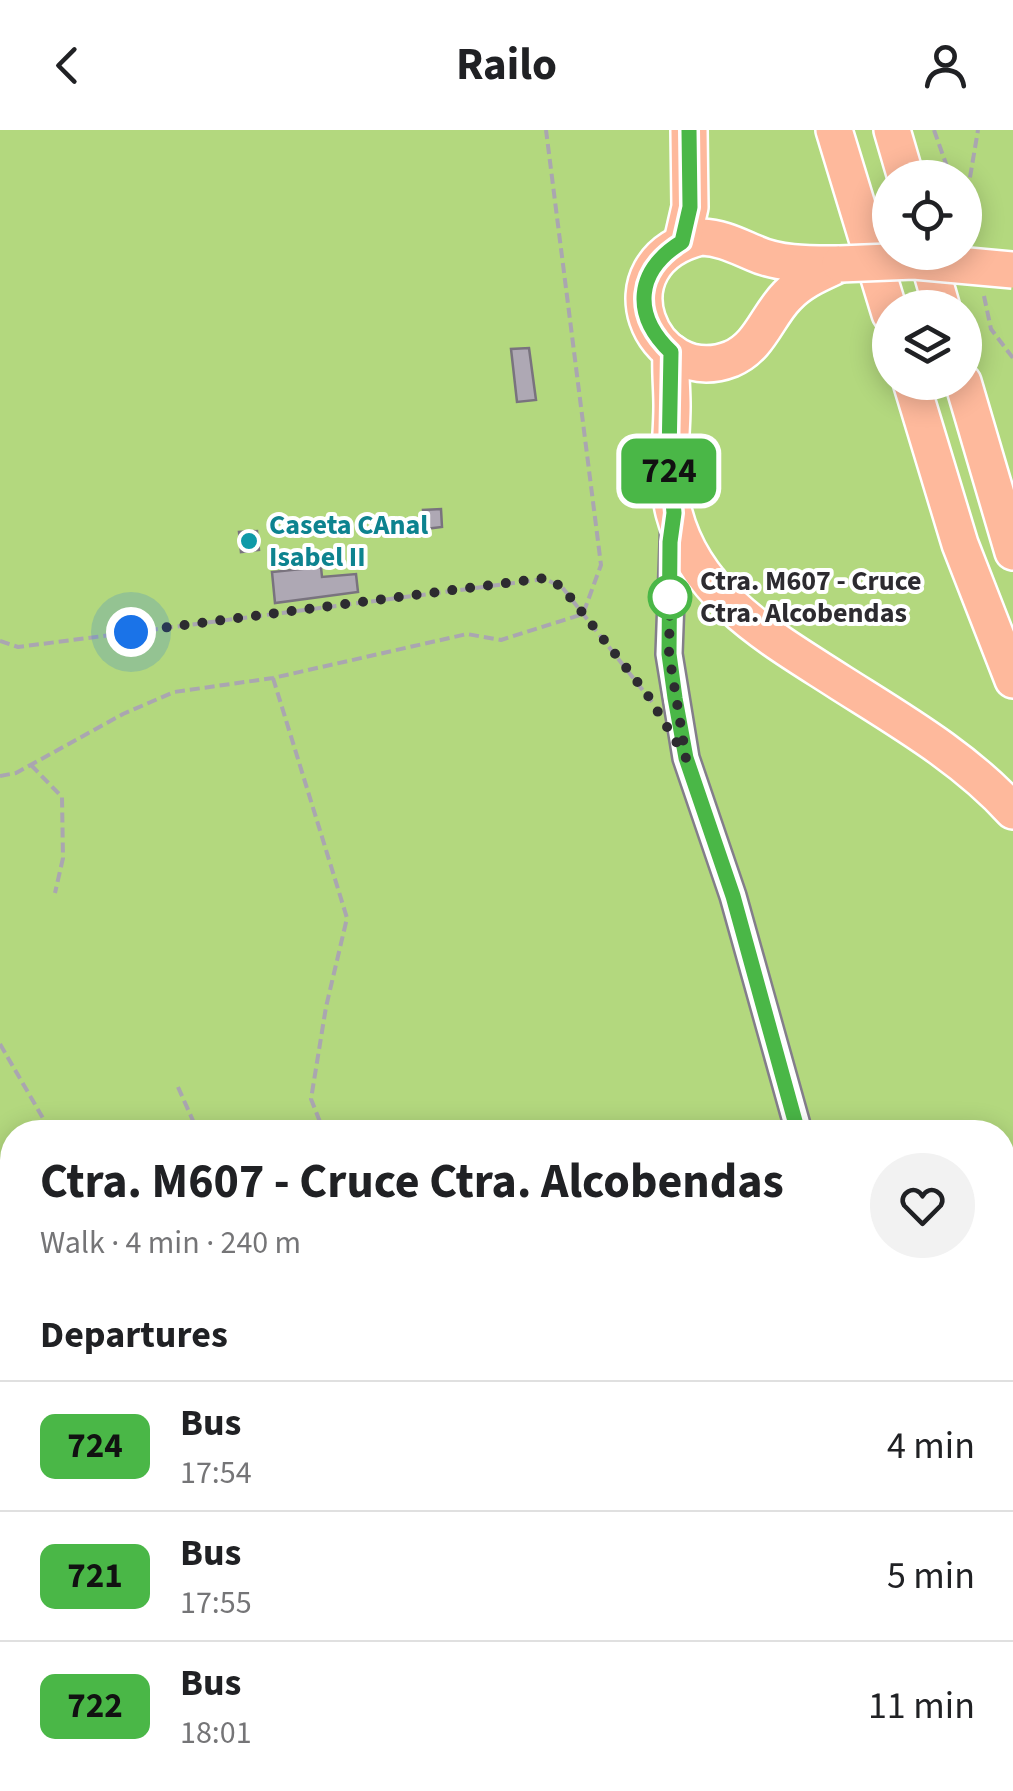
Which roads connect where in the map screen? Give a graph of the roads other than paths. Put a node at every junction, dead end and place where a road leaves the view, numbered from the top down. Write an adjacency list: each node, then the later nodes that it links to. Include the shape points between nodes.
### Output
1 (689, 130): 5 (highway, via 690,207)
2 (834, 130): 8 (highway)
3 (892, 130): 4 (highway)
4 (901, 160)
5 (682, 242): 6 (highway, via 722,238 792,263); 9 (highway, via 665,252 646,284 648,322)
6 (840, 264): 7 (highway, bridge, via 914,261); 9 (highway, via 804,281 749,348 732,358 700,362)
7 (1013, 270)
8 (883, 290)
9 (671, 352): 12 (highway)
10 (916, 400): 14 (highway, via 960,544)
11 (968, 400): 13 (highway)
12 (674, 513): 15 (highway, via 690,553 728,604 932,743); 16 (street, via 669,654 686,758 733,896)
13 (1013, 552)
14 (1013, 680)
15 (1013, 811)
16 (795, 1120)

